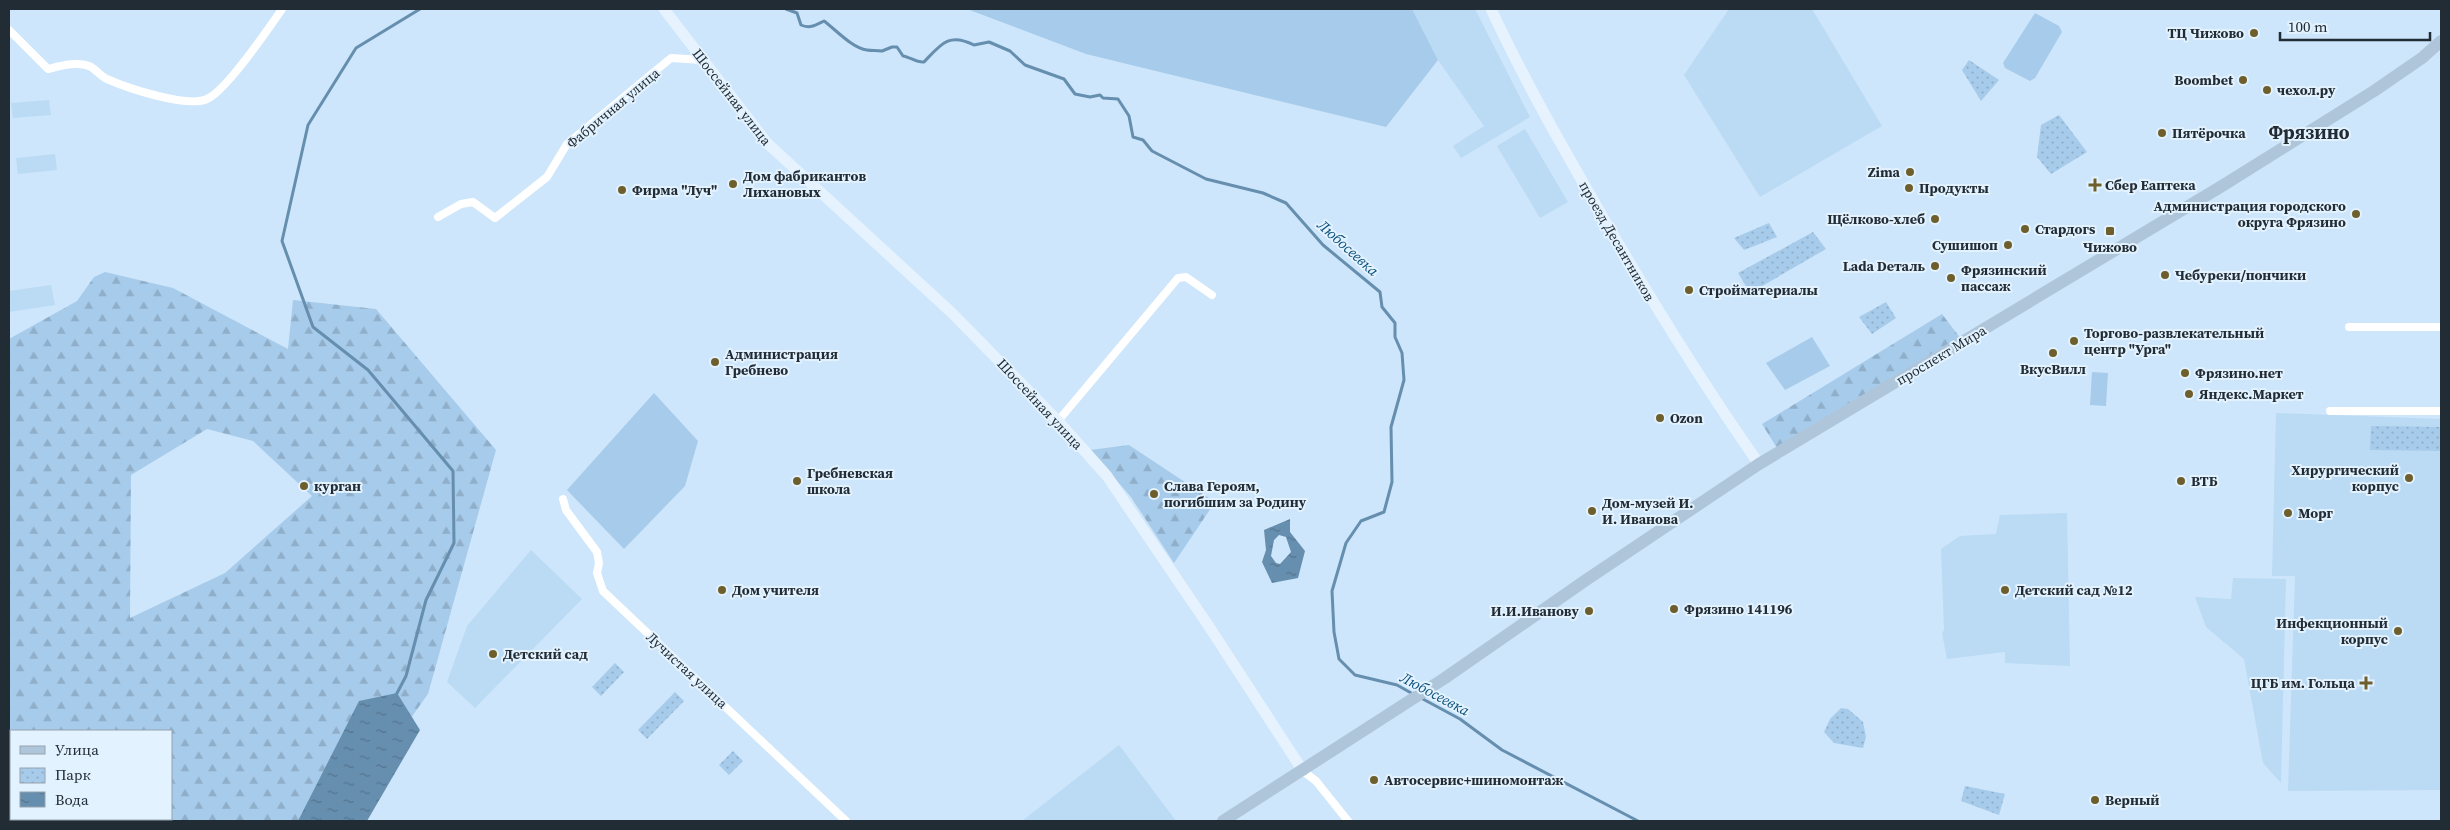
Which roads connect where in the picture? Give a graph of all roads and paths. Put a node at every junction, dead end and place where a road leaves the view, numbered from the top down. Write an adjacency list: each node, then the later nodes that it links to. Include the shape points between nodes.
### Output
1 (282, 9): 4 (street, via 249,54 206,100 180,100 146,93 106,79 88,66 73,64 48,69)
2 (664, 9): 6 (street, Шоссейная улица)
3 (1491, 9): 14 (street, проезд Десантников, via 1549,124 1650,298)
4 (9, 30)
5 (2441, 41): 14 (main road, проспект Мира, via 2374,91 2222,186)
6 (702, 60): 7 (street, Фабричная улица, via 671,58 567,144 547,177 495,218 473,202 461,204); 13 (street, Шоссейная улица, via 767,143 907,270)
7 (438, 217)
8 (1212, 295): 13 (street, via 1186,277 1178,278)
9 (2441, 326): 10 (street)
10 (2349, 327)
11 (2330, 411): 12 (street)
12 (2441, 411)
13 (1058, 421): 16 (street, Шоссейная улица, via 1107,476)
14 (1758, 464): 16 (main road, проспект Мира)
15 (563, 499): 17 (street, Лучистая улица, via 566,510 597,552 597,574 604,591)
16 (1303, 772): 18 (main road); 19 (street, via 1316,781)
17 (846, 821)
18 (1223, 821)
19 (1348, 821)

